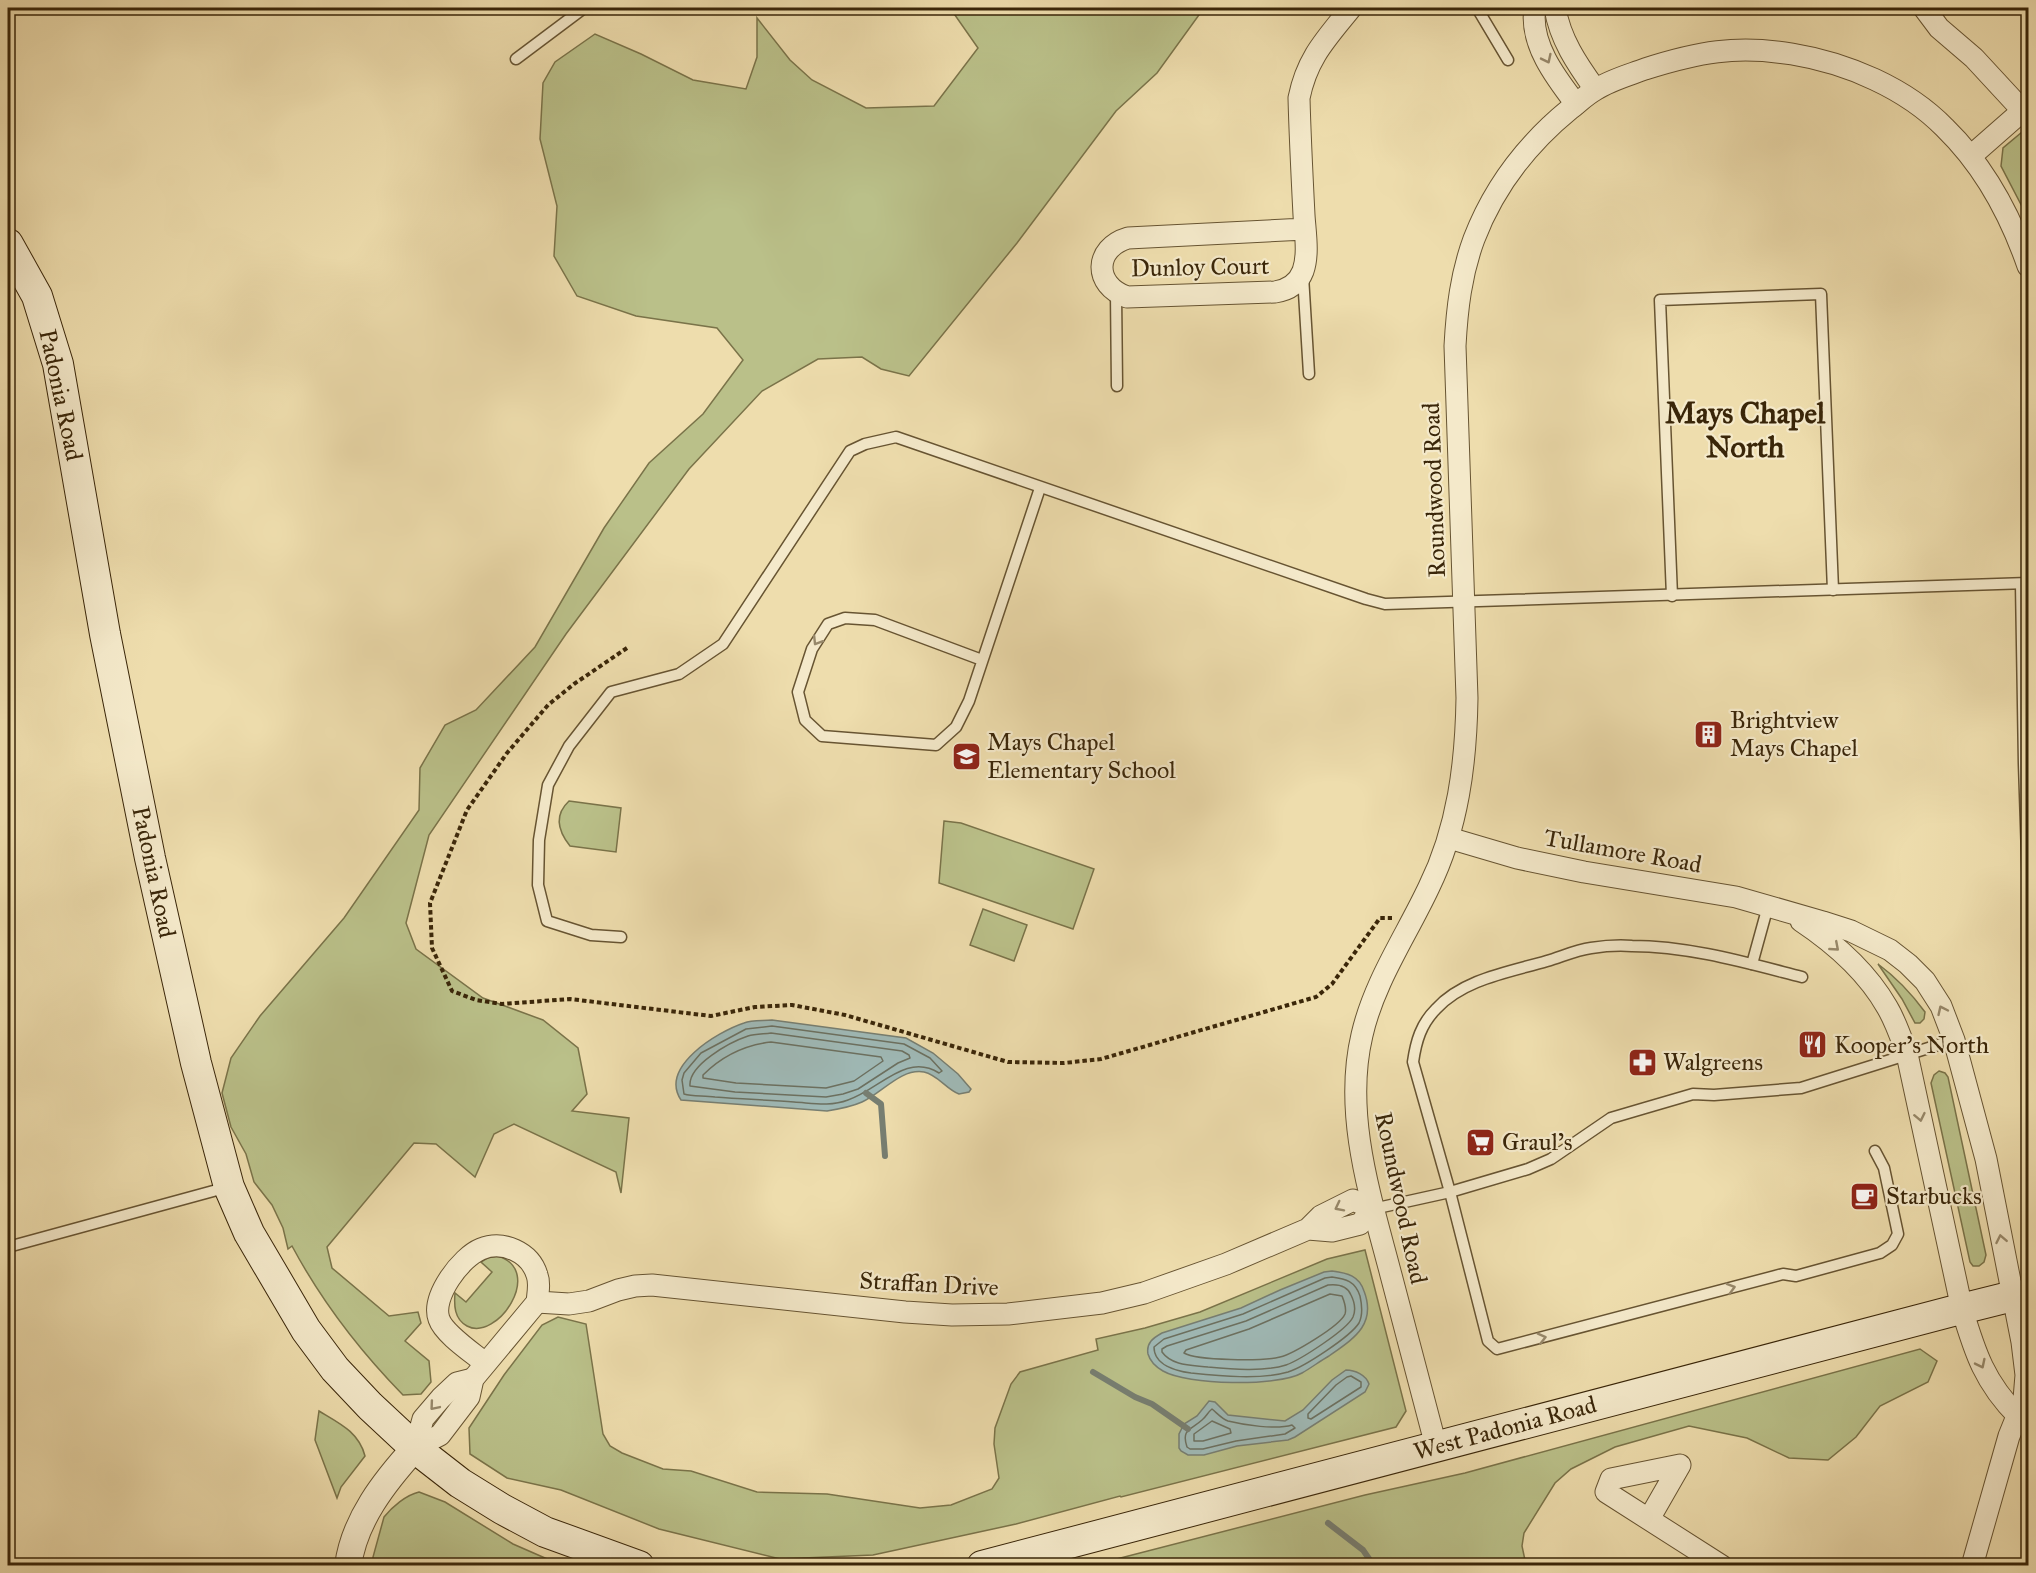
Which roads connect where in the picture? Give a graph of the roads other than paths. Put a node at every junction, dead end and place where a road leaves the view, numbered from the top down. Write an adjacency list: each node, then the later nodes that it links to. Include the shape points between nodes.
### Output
1 (584, 8): 7 (lane)
2 (1351, 8): 13 (street, Dunloy Court, via 1312,58 1303,78 1299,98)
3 (1477, 8): 8 (lane)
4 (1535, 8): 10 (street, one-way to 10, via 1540,44)
5 (1555, 8): 9 (street, via 1568,49)
6 (1924, 8): 11 (street, via 1939,28)
7 (516, 59)
8 (1508, 60)
9 (1595, 90): 10 (street, Roundwood Road); 12 (street, Roundwood Road, via 1676,59 1722,50 1771,51 1815,58 1889,87 1917,104)
10 (1576, 104): 24 (street, Roundwood Road, via 1532,144 1507,174 1474,239 1462,279 1455,346)
11 (2026, 108): 12 (street)
12 (1971, 156): 15 (street, Roundwood Road, via 2004,206)
13 (1305, 229): 16 (street, Dunloy Court); 17 (street, Dunloy Court, via 1120,240 1111,246 1102,266 1107,285)
14 (8, 244): 36 (main road, Padonia Road, via 37,296 58,364 139,808 194,1052)
15 (2028, 266)
16 (1303, 272): 17 (street, Dunloy Court, via 1287,290 1275,292 1127,297); 18 (lane)
17 (1116, 293): 19 (lane)
18 (1310, 375)
19 (1117, 386)
20 (1040, 488): 24 (lane, via 1366,599 1385,604); 25 (lane); 30 (lane, via 896,437 850,451 723,644 679,674 611,692 569,746 548,784 539,840 538,885 547,921 591,935)
21 (2025, 583): 22 (lane); 27 (lane)
22 (1833, 590): 23 (lane); 23 (lane, via 1821,294 1660,300)
23 (1672, 596): 24 (lane)
24 (1464, 602): 26 (street, Roundwood Road, via 1466,737)
25 (982, 660): 25 (lane, one-way to 25, via 875,620 845,618 828,624 812,649 798,692 805,720 822,736 936,745 956,727)
26 (1449, 838): 28 (street, Tullamore Road, via 1517,858); 38 (street, Roundwood Road, via 1430,885 1385,971 1362,1036 1354,1097)
27 (2028, 887)
28 (1768, 906): 29 (street, Tullamore Road); 31 (lane)
29 (1789, 912): 33 (street, Tullamore Road, one-way to 29, via 1926,981 1908,964 1851,931); 34 (street, Tullamore Road, one-way to 34, via 1818,932 1865,976 1886,1005)
30 (621, 936)
31 (1752, 964): 32 (lane); 37 (lane, via 1656,947 1590,948 1462,988 1422,1026 1413,1062)
32 (1802, 977)
33 (1954, 1040): 34 (lane); 40 (street, Tullamore Road, one-way to 33)
34 (1907, 1054): 37 (lane, via 1801,1088 1693,1094 1611,1118 1551,1159); 42 (street, Tullamore Road, one-way to 42)
35 (1875, 1151): 37 (lane, one-way to 35, via 1488,1341 1497,1348 1880,1253 1892,1245 1898,1234 1884,1168)
36 (229, 1186): 39 (lane); 46 (main road, Padonia Road, via 249,1233 306,1330 335,1369)
37 (1450, 1192): 38 (lane)
38 (1373, 1209): 41 (street, Straffan Drive, via 1360,1224 1332,1231 1308,1229 1144,1293 1102,1303 1008,1314 905,1312 652,1285 618,1290 589,1301); 45 (street, Roundwood Road)
39 (8, 1247)
40 (2020, 1296): 42 (main road, West Padonia Road); 44 (street, Tullamore Road, via 2026,1375)
41 (537, 1302): 43 (street); 43 (street, via 539,1292 533,1265 525,1256 506,1247 494,1246 473,1253 445,1283 438,1318)
42 (1962, 1309): 44 (street, Tullamore Road, one-way to 44, via 1988,1378); 45 (main road, West Padonia Road)
43 (479, 1371): 46 (street, via 469,1397 440,1435)
44 (2018, 1416): 52 (street, Tullamore Road)
45 (1436, 1446): 50 (main road, West Padonia Road)
46 (415, 1448): 48 (street, via 396,1468 366,1514 350,1550); 49 (main road, via 460,1483 545,1532)
47 (1649, 1520): 51 (street)
48 (348, 1566)
49 (639, 1566)
50 (982, 1566)
51 (1722, 1566)
52 (1972, 1566)

